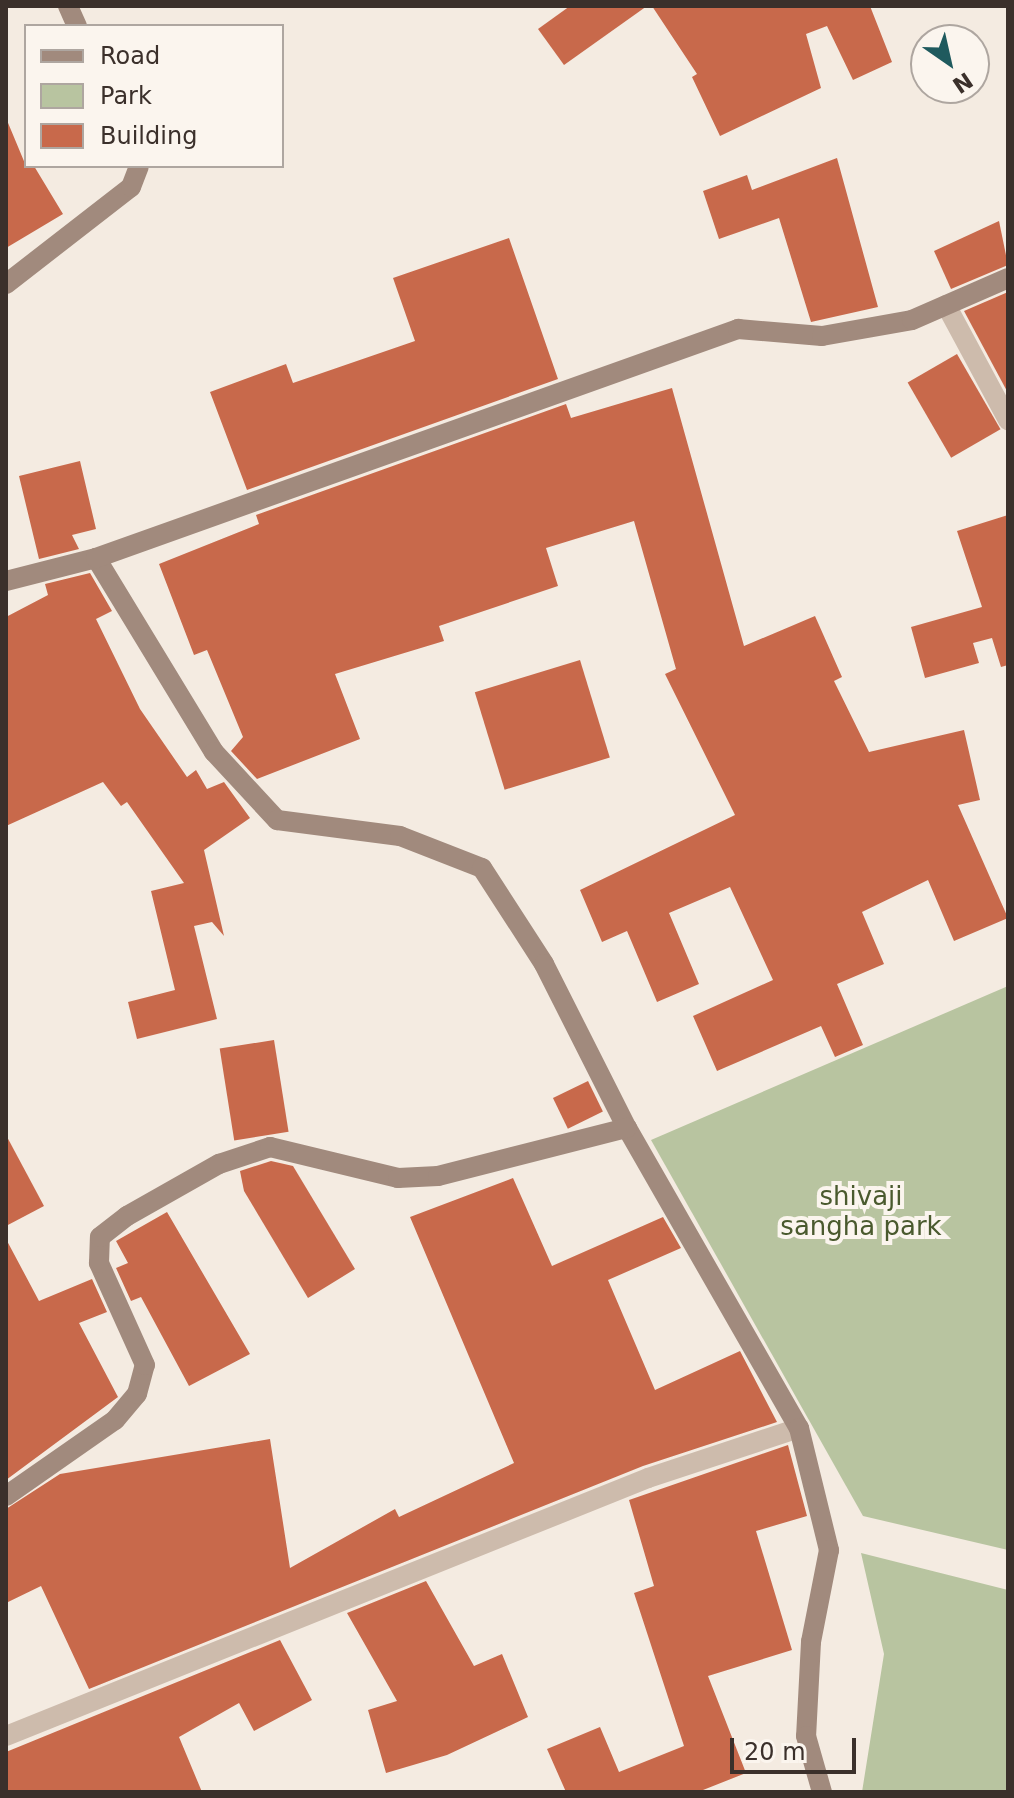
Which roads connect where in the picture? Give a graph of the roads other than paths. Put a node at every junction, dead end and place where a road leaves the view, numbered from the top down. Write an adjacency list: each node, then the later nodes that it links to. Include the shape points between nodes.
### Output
1 (138, 168): 3 (street, via 131,187)
2 (1008, 278): 4 (street)
3 (6, 284)
4 (946, 305): 5 (street); 6 (street, via 912,320 822,336 738,329)
5 (1008, 420)
6 (96, 558): 7 (street); 8 (street, via 214,752 277,820 400,836 482,868 544,964)
7 (6, 581)
8 (627, 1128): 9 (street); 10 (street, via 438,1176 398,1178 270,1147 219,1164 127,1216 100,1237 99,1263 145,1365 137,1394 115,1420)
9 (799, 1428): 11 (street, via 648,1478); 12 (street, via 829,1550 811,1642 806,1736)
10 (6, 1496)
11 (6, 1736)
12 (822, 1792)

